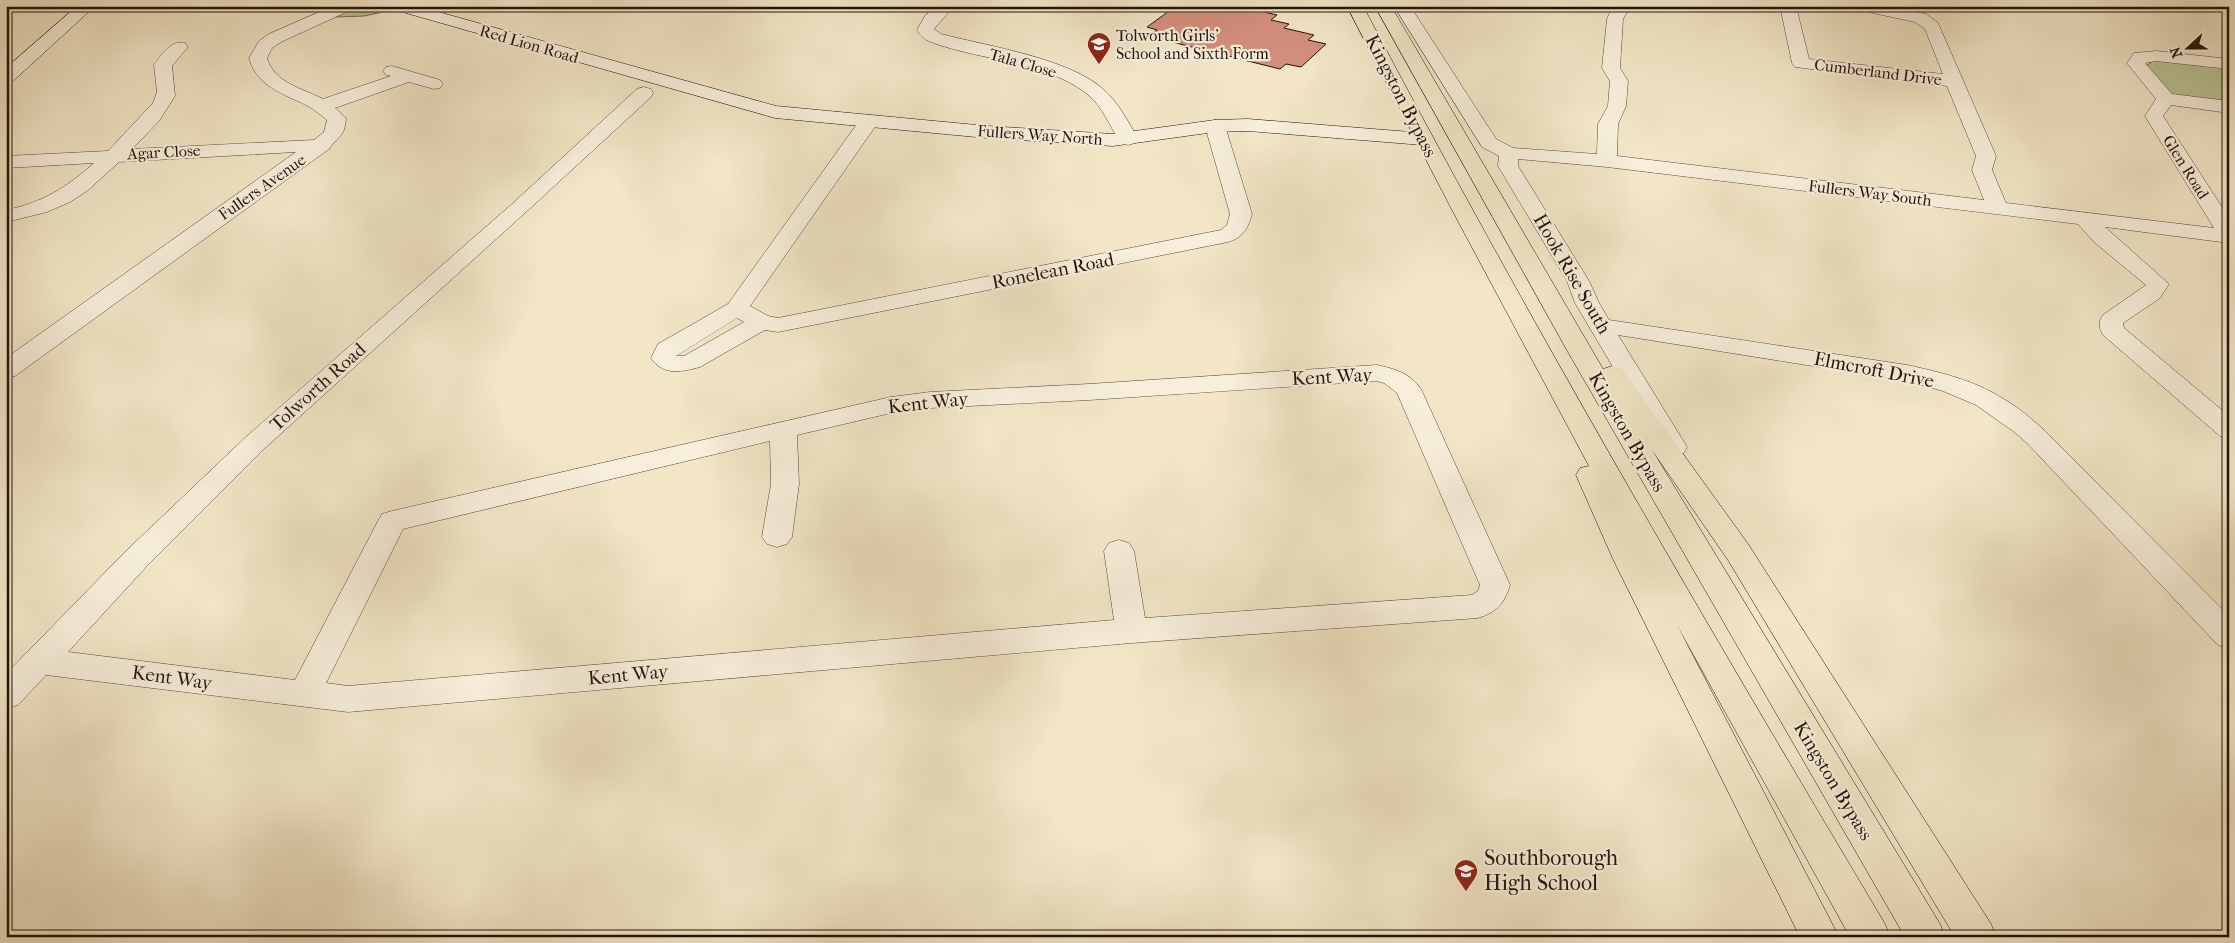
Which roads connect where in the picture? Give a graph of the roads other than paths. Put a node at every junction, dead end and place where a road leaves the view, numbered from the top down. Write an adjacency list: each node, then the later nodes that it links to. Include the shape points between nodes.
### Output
1 (87, 6): 15 (street)
2 (347, 6): 20 (street, Fullers Avenue, via 275,38 265,45 258,58 262,72 274,82)
3 (398, 6): 18 (street, Red Lion Road)
4 (946, 6): 24 (street, Tala Close, via 925,30 935,38 1048,68 1072,78 1107,104)
5 (1354, 6): 25 (highway, Kingston Bypass)
6 (1383, 6): 34 (highway, Kingston Bypass)
7 (1402, 6): 28 (street, via 1488,143)
8 (1788, 6): 16 (street, Cumberland Drive, via 1800,70)
9 (1860, 6): 16 (street, Cumberland Drive, via 1920,18 1932,27)
10 (1628, 9): 30 (street, via 1615,19 1611,68 1619,81 1617,106 1608,124)
11 (180, 47): 27 (street, via 162,65 166,95 159,109)
12 (2229, 64): 19 (street, via 2140,57 2136,63)
13 (392, 71): 14 (street)
14 (410, 76): 17 (street); 20 (street)
15 (6, 78)
16 (1955, 81): 31 (street, Cumberland Drive, via 1986,156 1982,170)
17 (434, 84)
18 (652, 87): 22 (street, Fullers Way North, via 768,111); 48 (street, Tolworth Road, via 256,442 136,560)
19 (2166, 99): 21 (street); 35 (street, Glen Road, via 2154,116)
20 (321, 106): 26 (street, Fullers Avenue, via 337,118 332,136)
21 (2229, 107)
22 (869, 121): 24 (street, Fullers Way North); 37 (street)
23 (1215, 126): 24 (street, Fullers Way North); 25 (street, Fullers Way North, via 1248,125); 38 (street, Ronelean Road, via 1241,214 1237,228 1228,235 778,325)
24 (1128, 139)
25 (1423, 139): 36 (highway, Kingston Bypass)
26 (322, 145): 27 (street, Agar Close); 40 (street, Fullers Avenue)
27 (115, 154): 29 (street, Agar Close); 32 (street, via 71,193 46,206)
28 (1510, 154): 30 (street, Fullers Way South, via 1522,152); 39 (street, Hook Rise South, via 1508,166)
29 (6, 162)
30 (1607, 162): 31 (street, Fullers Way South)
31 (1998, 208): 33 (street, Fullers Way South)
32 (6, 216)
33 (2083, 217): 35 (street, Fullers Way South); 41 (street, via 2158,284 2152,293 2111,320 2112,330)
34 (1514, 233): 45 (highway); 53 (highway, Kingston Bypass, via 1625,429)
35 (2229, 236)
36 (1511, 302): 51 (highway, via 1628,559); 52 (highway, Kingston Bypass)
37 (737, 308): 38 (street, Ronelean Road); 38 (street, via 667,349 663,358 674,365 691,362)
38 (761, 322)
39 (1602, 327): 45 (street, Hook Rise South); 47 (street, Elmcroft Drive, via 1907,373 1978,395 2036,437)
40 (6, 370)
41 (2227, 426)
42 (783, 429): 43 (street, via 785,484); 46 (street, Kent Way, via 891,405 930,400 1377,373 1393,377 1408,389 1495,585 1491,598 1478,606); 49 (street, Kent Way, via 392,521)
43 (777, 537)
44 (1120, 552): 46 (street)
45 (1738, 552): 54 (highway)
46 (1131, 631): 49 (street, Kent Way, via 348,699)
47 (2229, 636)
48 (40, 661): 49 (street, Kent Way); 50 (street, Tolworth Road)
49 (304, 694)
50 (6, 696)
51 (1820, 937)
52 (1871, 937)
53 (1926, 937)
54 (1976, 937)

